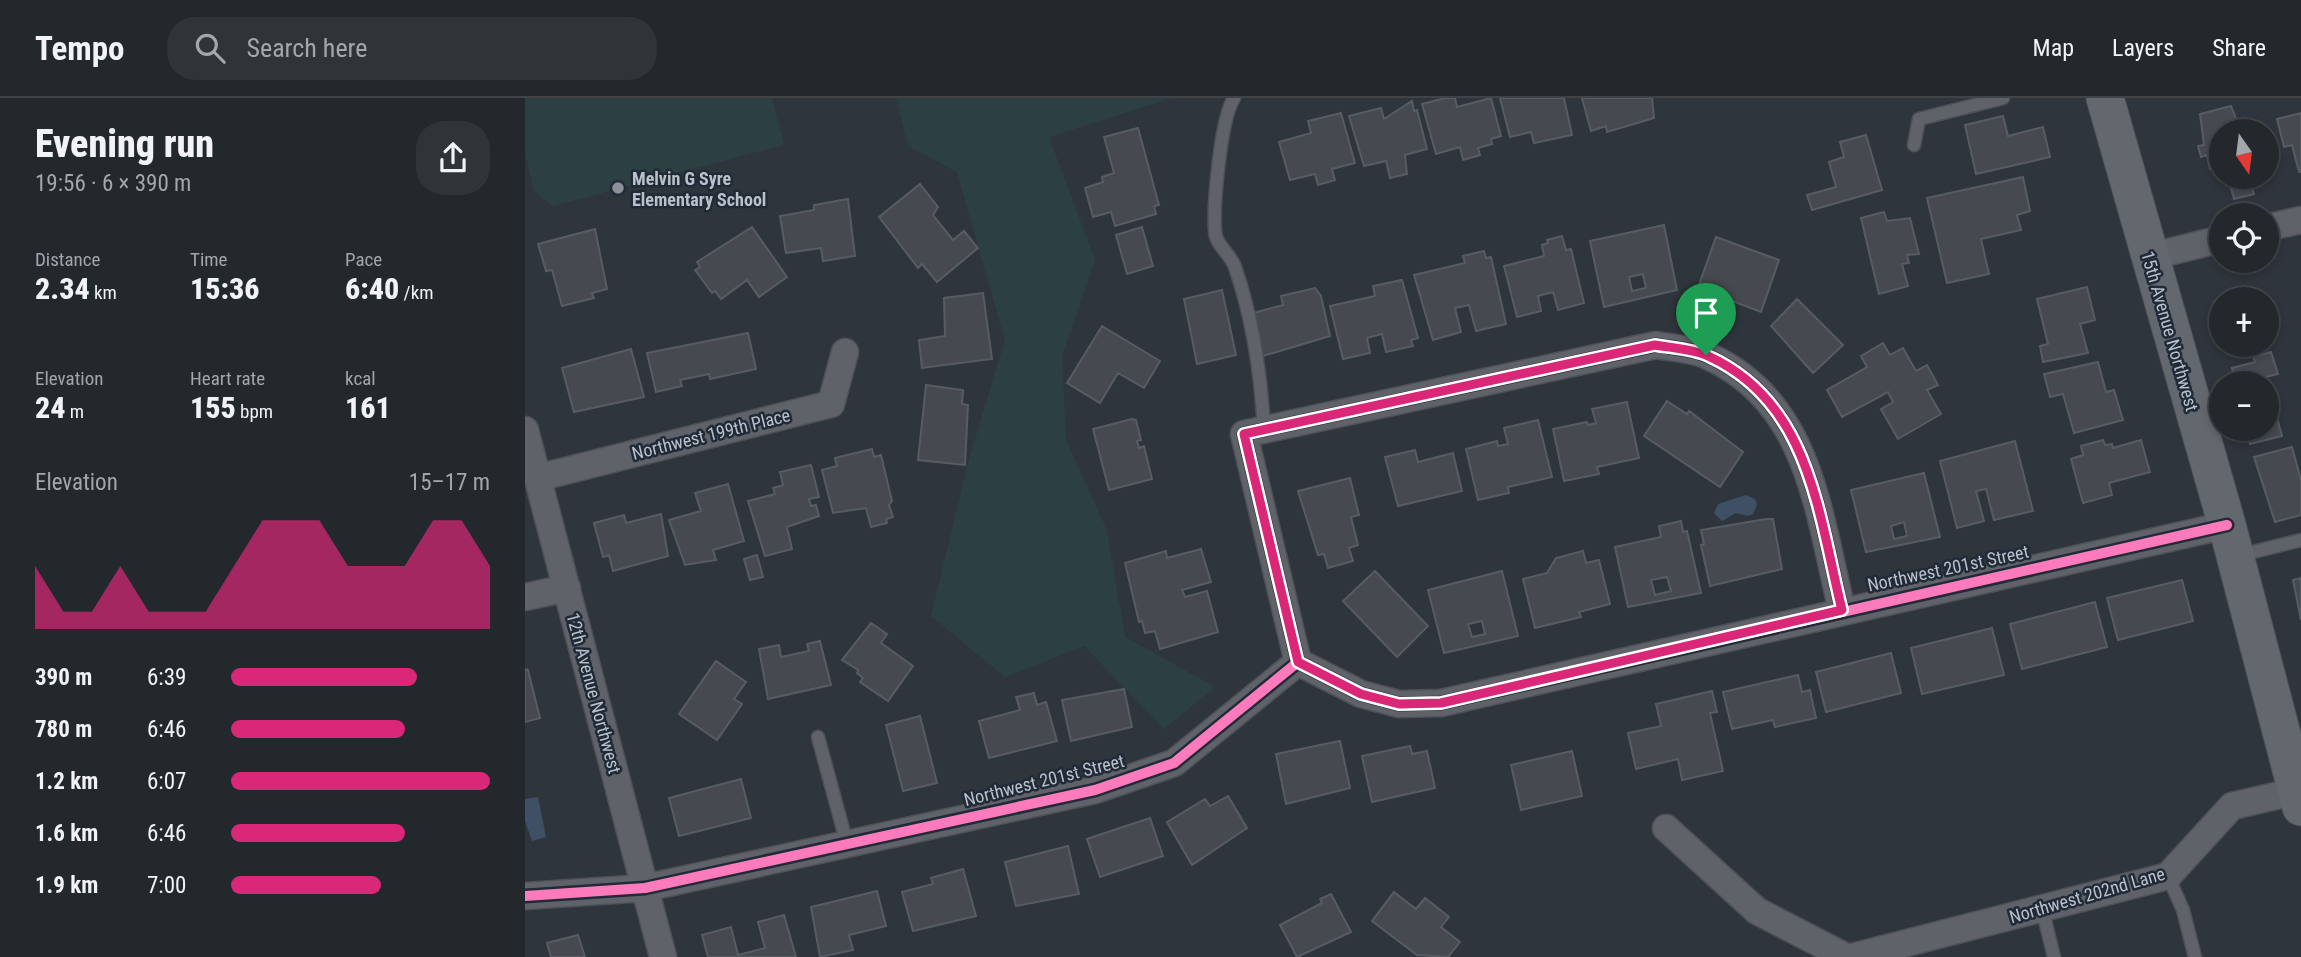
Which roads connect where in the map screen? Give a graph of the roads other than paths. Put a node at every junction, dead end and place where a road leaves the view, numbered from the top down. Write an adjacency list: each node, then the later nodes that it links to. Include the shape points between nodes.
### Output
1 (1234, 98): 11 (lane, via 1225,122 1214,232 1235,268 1259,363)
2 (2003, 98): 4 (lane, via 1919,119)
3 (2105, 98): 8 (street, 15th Avenue Northwest)
4 (1915, 145)
5 (2301, 220): 6 (street)
6 (2279, 225)
7 (2209, 242): 8 (street)
8 (2149, 257): 14 (street, 15th Avenue Northwest)
9 (845, 352): 12 (street, Northwest 199th Place, via 831,404)
10 (525, 430): 12 (street, 12th Avenue Northwest)
11 (1254, 432): 17 (street, via 1655,345 1706,355 1755,384 1783,417 1805,461); 18 (street)
12 (537, 478): 15 (street, 12th Avenue Northwest)
13 (2301, 540): 14 (lane)
14 (2231, 541): 17 (street, Northwest 201st Street); 20 (street, 15th Avenue Northwest)
15 (567, 587): 16 (street); 24 (street, 12th Avenue Northwest)
16 (525, 597)
17 (1842, 610): 18 (street, Northwest 201st Street, via 1441,703 1399,704 1361,694)
18 (1298, 662): 22 (street, Northwest 201st Street, via 1174,763 1095,790)
19 (818, 737): 22 (lane)
20 (2299, 799): 23 (street, Northwest 202nd Lane, via 2232,806)
21 (1666, 828): 29 (street, via 1757,911)
22 (847, 844): 24 (street, Northwest 201st Street)
23 (2168, 876): 26 (street, Northwest 202nd Lane); 32 (lane)
24 (645, 888): 25 (street, Northwest 201st Street); 28 (street, 12th Avenue Northwest)
25 (525, 896)
26 (2042, 908): 27 (street, Northwest 202nd Lane); 31 (lane)
27 (1915, 950): 30 (street, Northwest 202nd Lane)
28 (663, 957)
29 (1846, 957)
30 (1852, 957)
31 (2054, 957)
32 (2195, 957)

